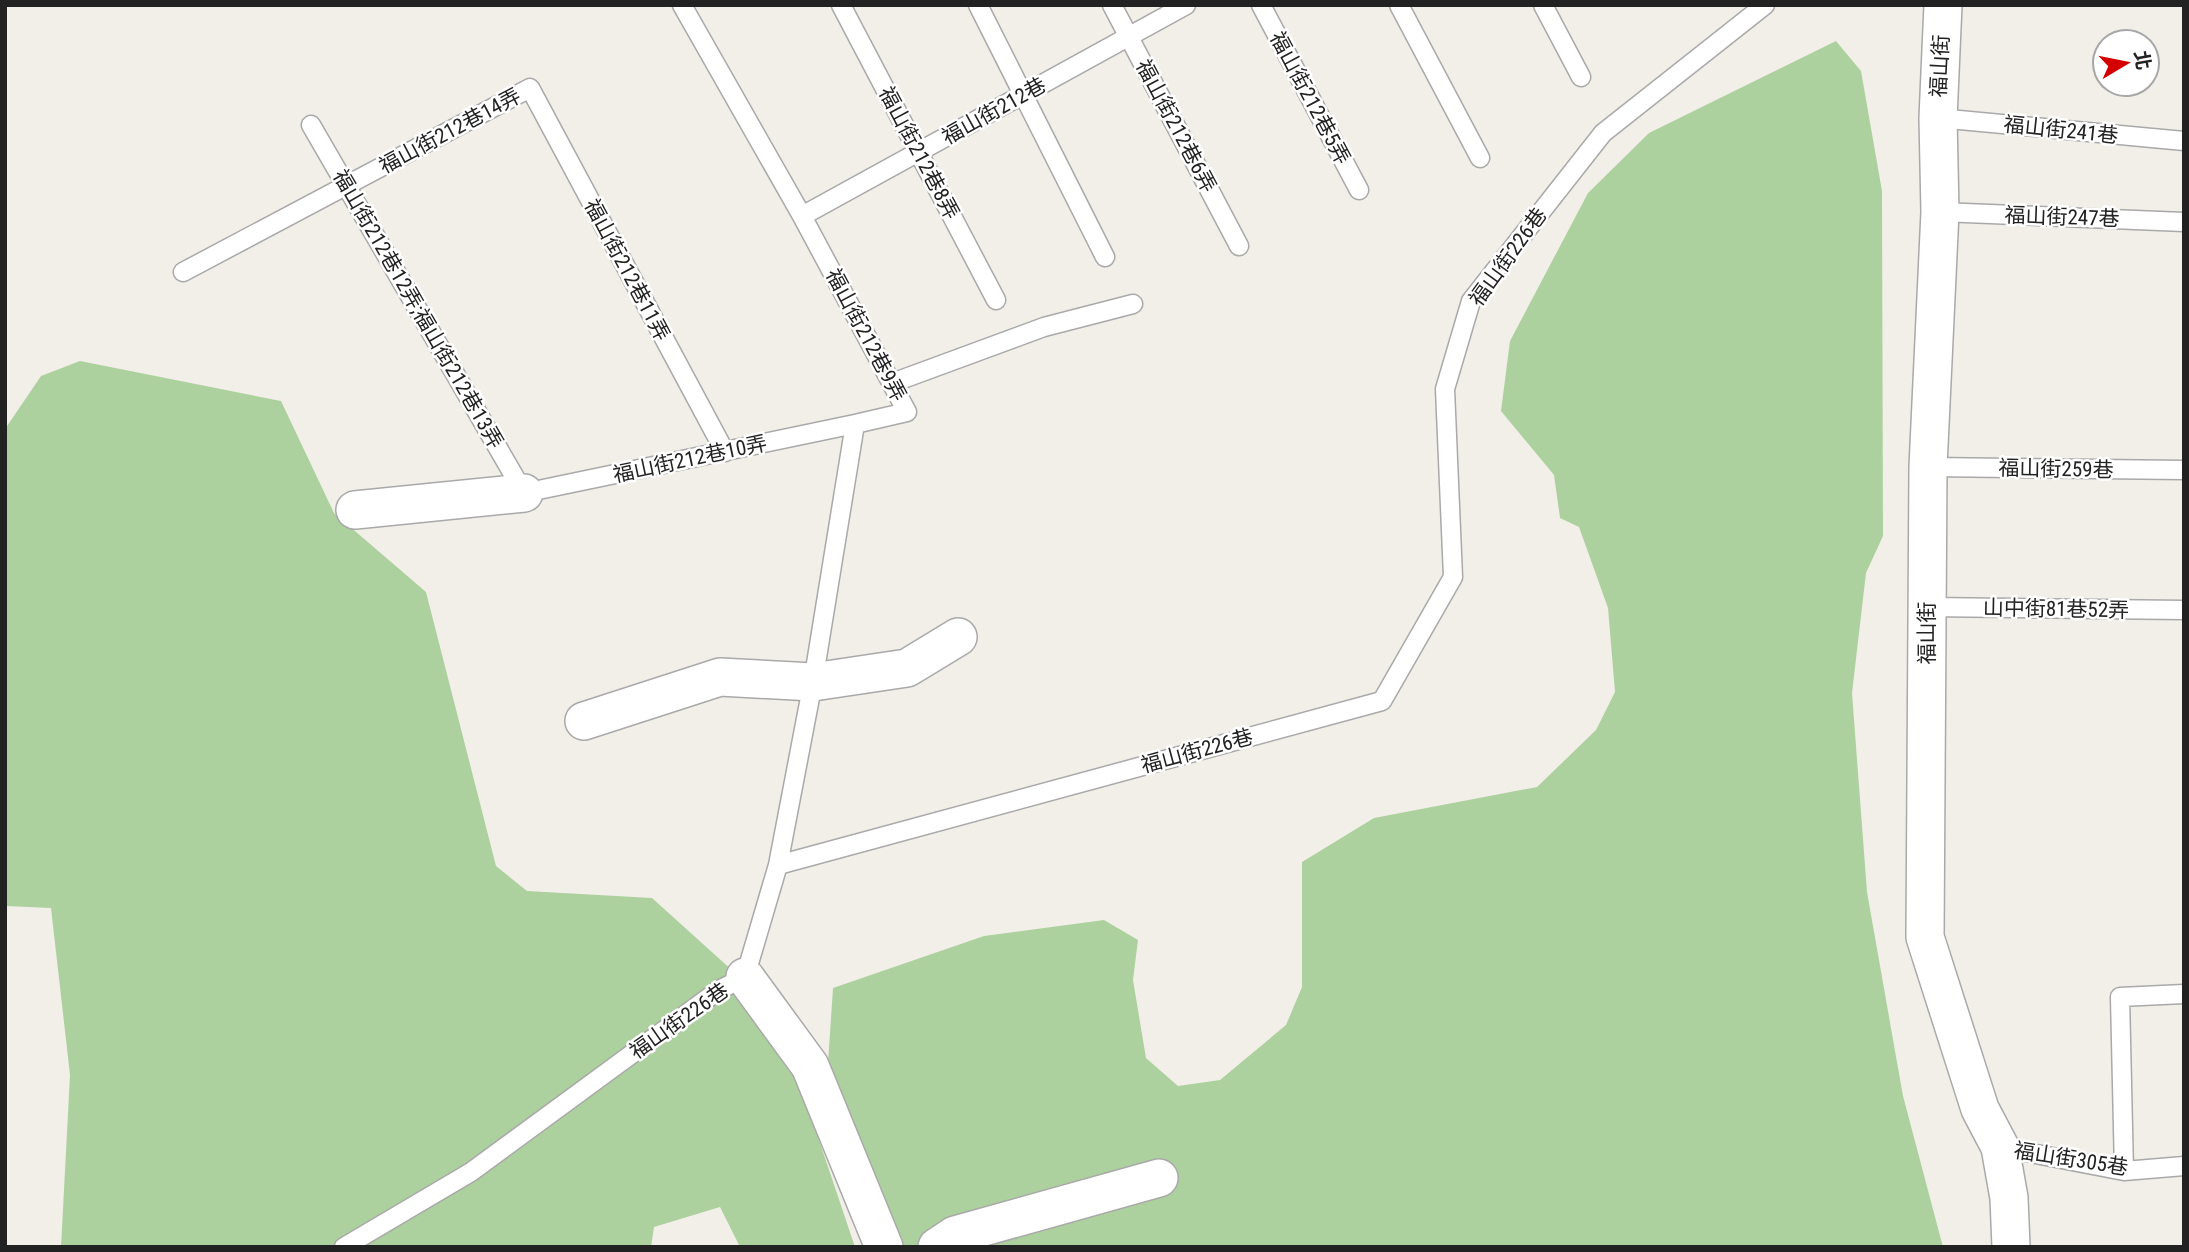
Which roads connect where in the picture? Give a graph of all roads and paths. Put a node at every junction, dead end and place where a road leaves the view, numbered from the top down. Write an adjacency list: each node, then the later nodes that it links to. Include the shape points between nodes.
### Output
1 (681, 5): 23 (lane, 福山街212巷9弄)
2 (841, 5): 18 (lane, 福山街212巷8弄)
3 (978, 5): 14 (lane)
4 (1112, 5): 11 (lane, 福山街212巷6弄)
5 (1186, 5): 11 (lane, 福山街212巷)
6 (1261, 5): 21 (lane, 福山街212巷5弄)
7 (1399, 5): 19 (lane)
8 (1543, 5): 12 (lane)
9 (1765, 5): 42 (lane, 福山街226巷, via 1603,133 1471,301 1445,389 1453,577 1382,701)
10 (1943, 5): 15 (street, 福山街)
11 (1129, 37): 14 (lane, 福山街212巷); 25 (lane, 福山街212巷6弄)
12 (1581, 77)
13 (530, 88): 20 (lane, 福山街212巷14弄); 32 (lane, 福山街212巷11弄)
14 (1023, 95): 18 (lane, 福山街212巷); 26 (lane)
15 (1938, 118): 17 (lane, 福山街241巷); 22 (street, 福山街)
16 (311, 125): 20 (lane, 福山街212巷12弄;福山街212巷13弄)
17 (2184, 141)
18 (919, 152): 23 (lane, 福山街212巷); 28 (lane, 福山街212巷8弄)
19 (1480, 158)
20 (347, 186): 27 (lane, 福山街212巷14弄); 35 (lane, 福山街212巷12弄;福山街212巷13弄)
21 (1359, 190)
22 (1940, 212): 24 (lane, 福山街247巷); 33 (street, 福山街)
23 (802, 216): 30 (lane, 福山街212巷9弄)
24 (2184, 222)
25 (1239, 246)
26 (1105, 257)
27 (183, 272)
28 (996, 300)
29 (1133, 304): 30 (lane, via 1044,327)
30 (892, 383): 31 (lane, 福山街212巷9弄, via 907,412)
31 (855, 424): 32 (lane, 福山街212巷10弄); 40 (lane)
32 (725, 452): 35 (lane, 福山街212巷10弄)
33 (1928, 467): 34 (lane, 福山街259巷); 37 (street, 福山街)
34 (2184, 470)
35 (524, 494): 36 (street)
36 (355, 510)
37 (1927, 607): 38 (lane, 山中街81巷52弄); 45 (street, 福山街, via 1925,937 1980,1109)
38 (2184, 610)
39 (958, 637): 40 (street, via 907,668)
40 (813, 682): 41 (street, via 720,677); 42 (lane)
41 (584, 721)
42 (778, 865): 43 (lane, 福山街226巷)
43 (745, 977): 49 (lane, 福山街226巷, via 719,990 471,1172); 50 (street, via 810,1066)
44 (2184, 994): 47 (lane, via 2120,997)
45 (2000, 1147): 47 (lane, 福山街305巷); 52 (street, 福山街)
46 (2184, 1166): 47 (lane, 福山街305巷)
47 (2124, 1171)
48 (1158, 1178): 51 (street, via 955,1235)
49 (344, 1247)
50 (884, 1247)
51 (937, 1247)
52 (2011, 1247)

